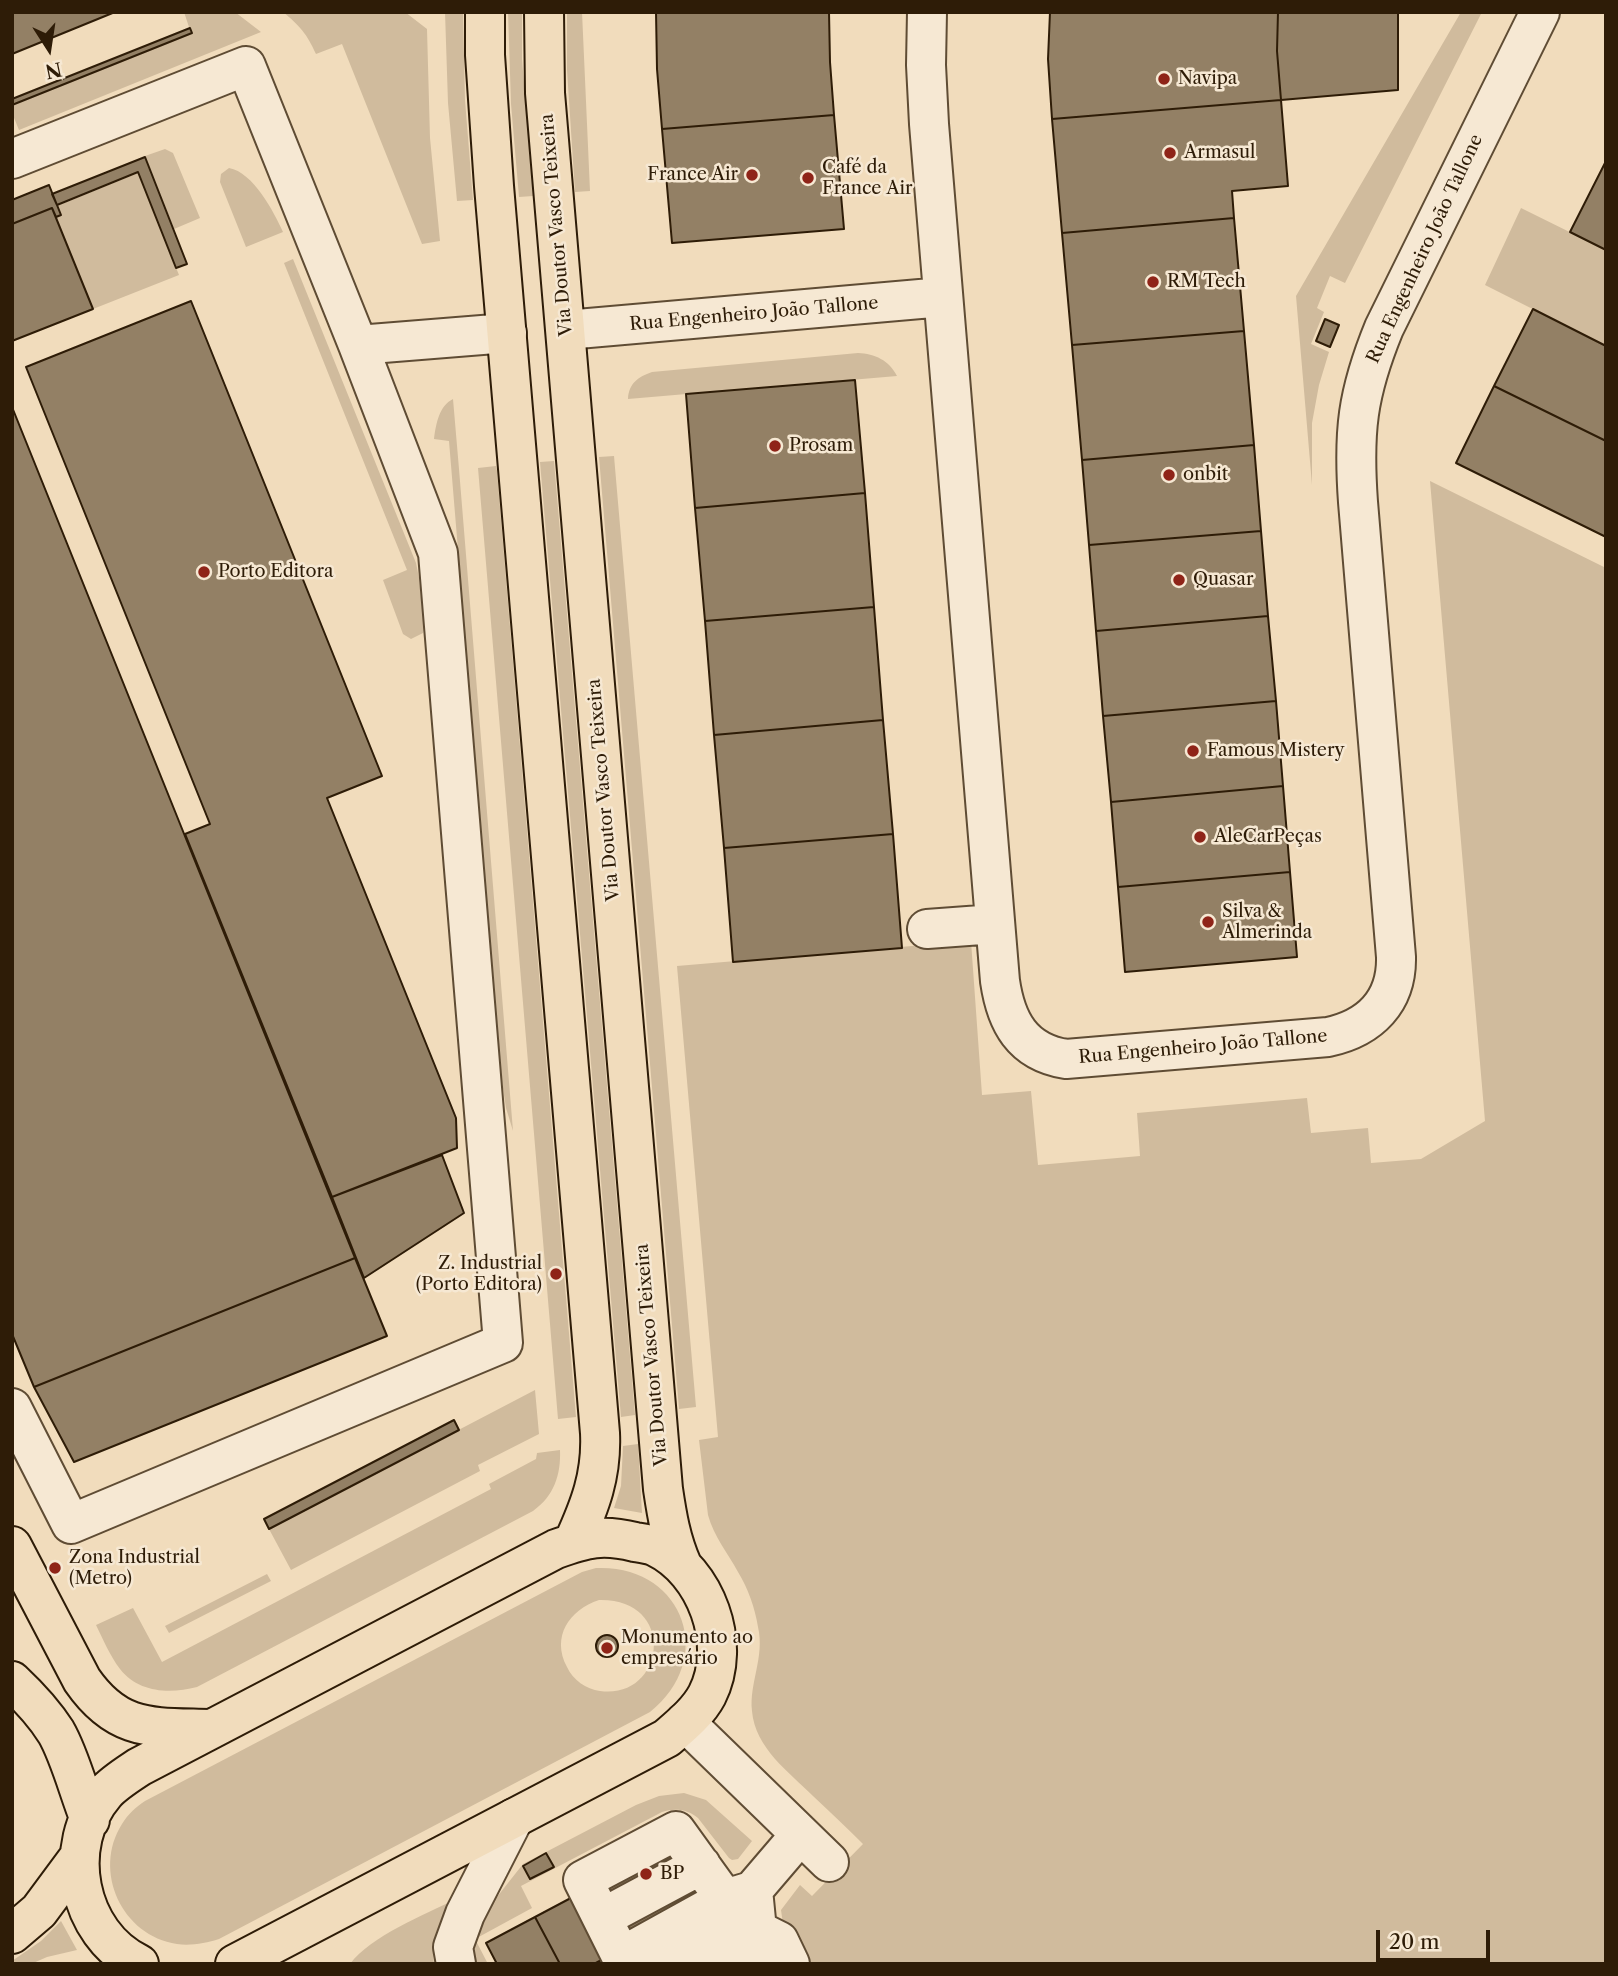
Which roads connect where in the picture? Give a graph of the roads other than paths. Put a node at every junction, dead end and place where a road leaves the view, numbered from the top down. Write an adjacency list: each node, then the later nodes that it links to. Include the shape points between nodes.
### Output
1 (485, 12): 8 (main road)
2 (544, 12): 7 (main road, Via Doutor Vasco Teixeira, via 545,93)
3 (927, 12): 6 (street, Rua Engenheiro João Tallone, via 927,97)
4 (1540, 12): 10 (street, Rua Engenheiro João Tallone, via 1384,328 1358,408 1357,490 1396,957 1394,980 1385,1000 1360,1027 1328,1037 1084,1058 1050,1056 1021,1036 1008,1017)
5 (12, 159): 9 (street, via 246,66)
6 (943, 298): 7 (street, Rua Engenheiro João Tallone); 10 (street, Rua Engenheiro João Tallone)
7 (566, 330): 8 (main road); 15 (main road, Via Doutor Vasco Teixeira, via 663,1489 668,1524)
8 (507, 333): 9 (street); 13 (main road, via 601,1444 589,1509)
9 (358, 345): 12 (street, via 438,553 503,1343 71,1524)
10 (995, 924): 11 (street)
11 (927, 929)
12 (12, 1408)
13 (573, 1543): 15 (main road, via 617,1538 655,1546); 18 (main road)
14 (12, 1546): 18 (main road, via 82,1680 107,1709 144,1726)
15 (682, 1565): 17 (main road, via 700,1588 718,1639 707,1695)
16 (12, 1681): 20 (main road, via 56,1732)
17 (685, 1723): 19 (main road, via 667,1738); 21 (street)
18 (212, 1729): 20 (main road, via 121,1779 105,1793)
19 (514, 1818): 25 (main road); 31 (street, via 465,1914 453,1947)
20 (90, 1820): 22 (main road)
21 (800, 1835): 23 (street); 24 (street)
22 (79, 1857): 26 (main road, via 39,1911); 28 (main road, via 80,1883 90,1914 111,1943)
23 (829, 1862)
24 (732, 1901): 27 (street); 27 (street, via 676,1831 583,1880); 32 (street); 33 (street, via 728,1956); 34 (street, via 779,1941)
25 (316, 1922): 29 (main road); 30 (main road)
26 (12, 1934)
27 (612, 1938)
28 (139, 1964)
29 (235, 1964)
30 (303, 1964)
31 (456, 1964)
32 (668, 1964)
33 (713, 1964)
34 (790, 1964)

